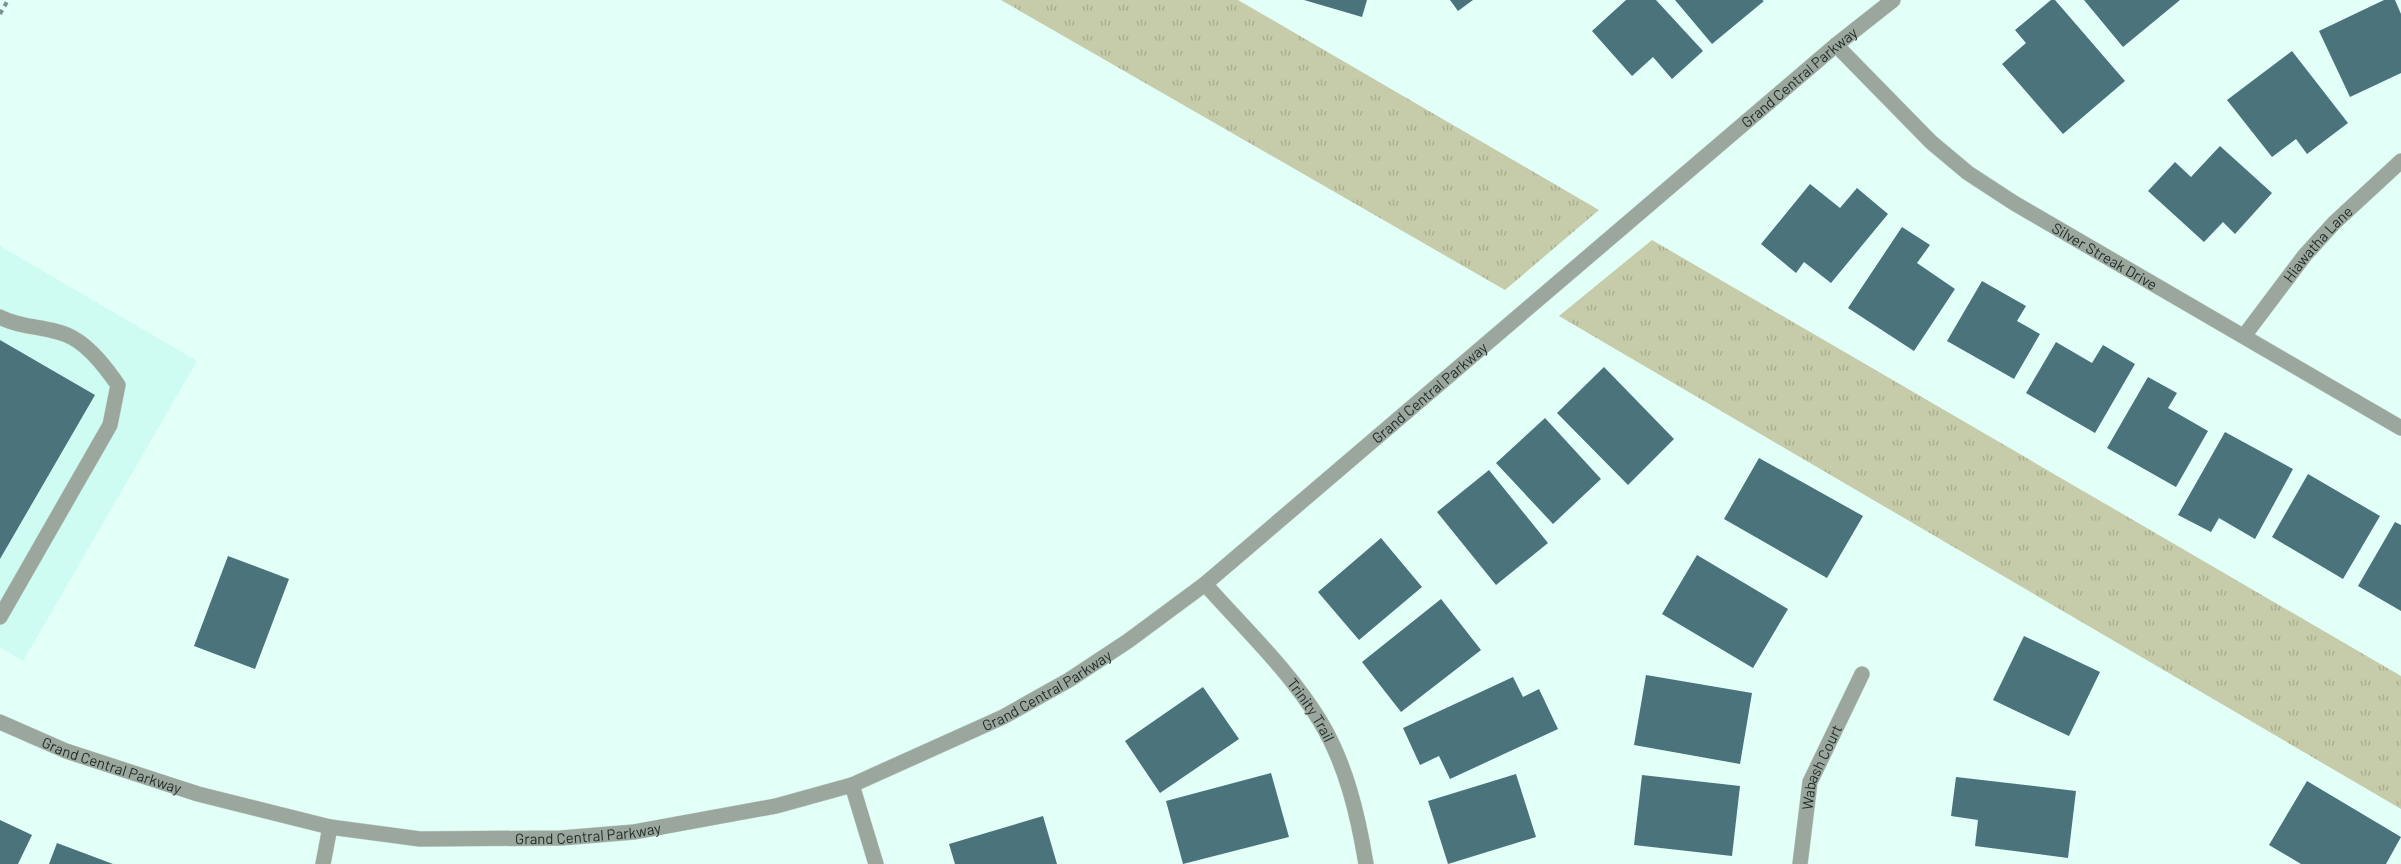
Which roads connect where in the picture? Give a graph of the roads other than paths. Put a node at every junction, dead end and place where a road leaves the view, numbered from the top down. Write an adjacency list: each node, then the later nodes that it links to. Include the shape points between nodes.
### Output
1 (1893, 0): 2 (street, Grand Central Parkway)
2 (1836, 45): 5 (street, Silver Streak Drive, via 1931,142 1968,173); 7 (street, Grand Central Parkway)
3 (2401, 161): 5 (street, Hiawatha Lane, via 2305,255)
4 (0, 317): 8 (street, via 72,337 101,362 118,385 110,425)
5 (2244, 336): 6 (street, Silver Streak Drive)
6 (2401, 428)
7 (1205, 584): 11 (street, Grand Central Parkway, via 1069,680 1003,717); 15 (street, Trinity Trail, via 1289,677 1320,721 1351,793)
8 (0, 617)
9 (1862, 674): 16 (street, Wabash Court, via 1810,782)
10 (0, 722): 12 (street, Grand Central Parkway, via 66,751 198,795)
11 (852, 785): 12 (street, Grand Central Parkway, via 708,820 561,838 420,839); 14 (street)
12 (330, 827): 13 (street)
13 (322, 864)
14 (876, 864)
15 (1366, 864)
16 (1800, 864)

